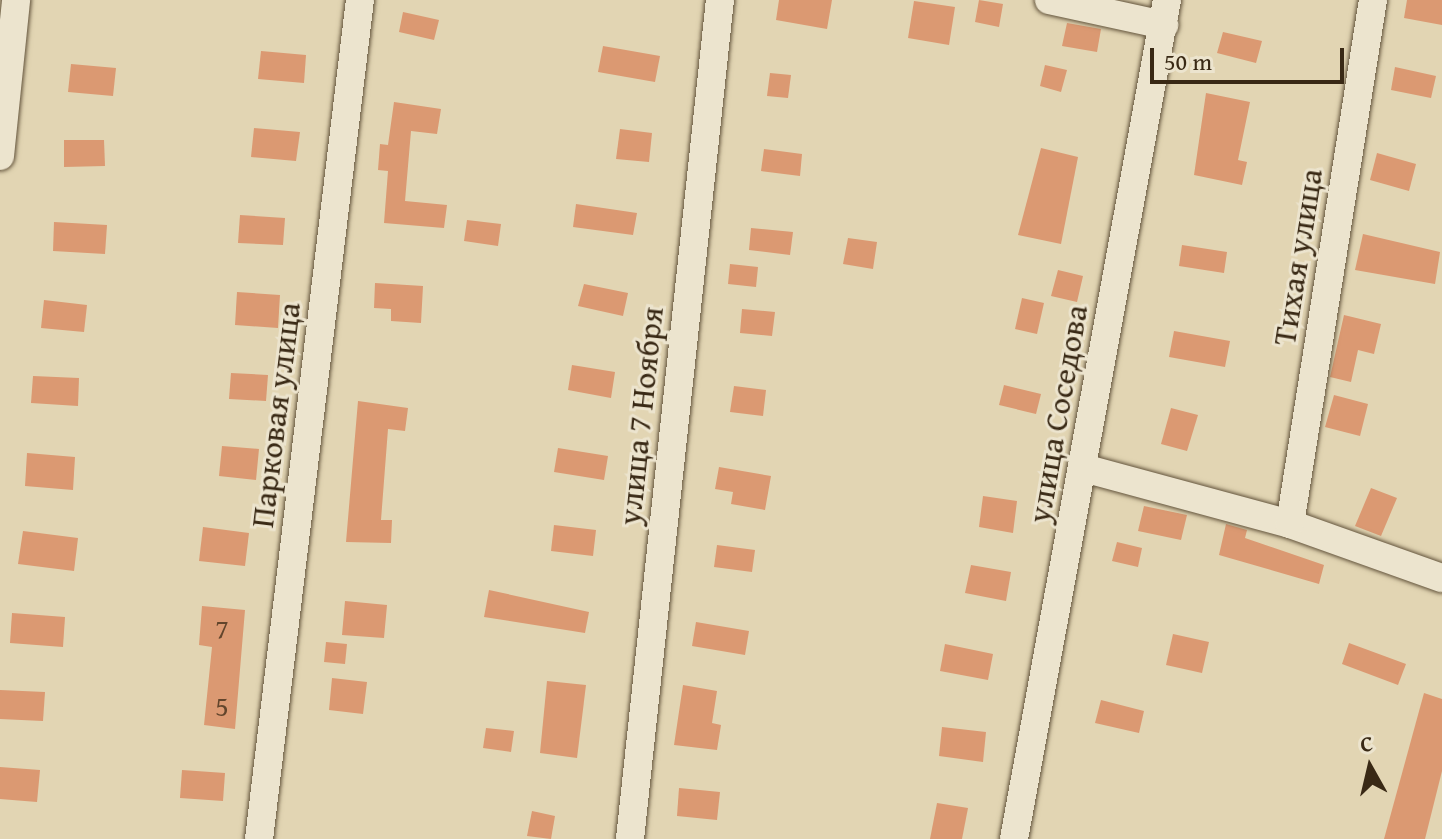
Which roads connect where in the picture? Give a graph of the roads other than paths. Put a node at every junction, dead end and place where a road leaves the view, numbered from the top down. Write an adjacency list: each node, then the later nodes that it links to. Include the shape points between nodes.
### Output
1 (16, 0): 7 (street)
2 (360, 0): 11 (street, Парковая улица)
3 (720, 0): 12 (street, улица 7 Ноября)
4 (1049, 0): 6 (street)
5 (1373, 0): 9 (street, Тихая улица)
6 (1166, 13): 8 (street, улица Соседова)
7 (0, 156)
8 (1083, 468): 9 (street); 13 (street, улица Соседова)
9 (1290, 524): 10 (street)
10 (1442, 578)
11 (259, 839)
12 (630, 839)
13 (1014, 839)

